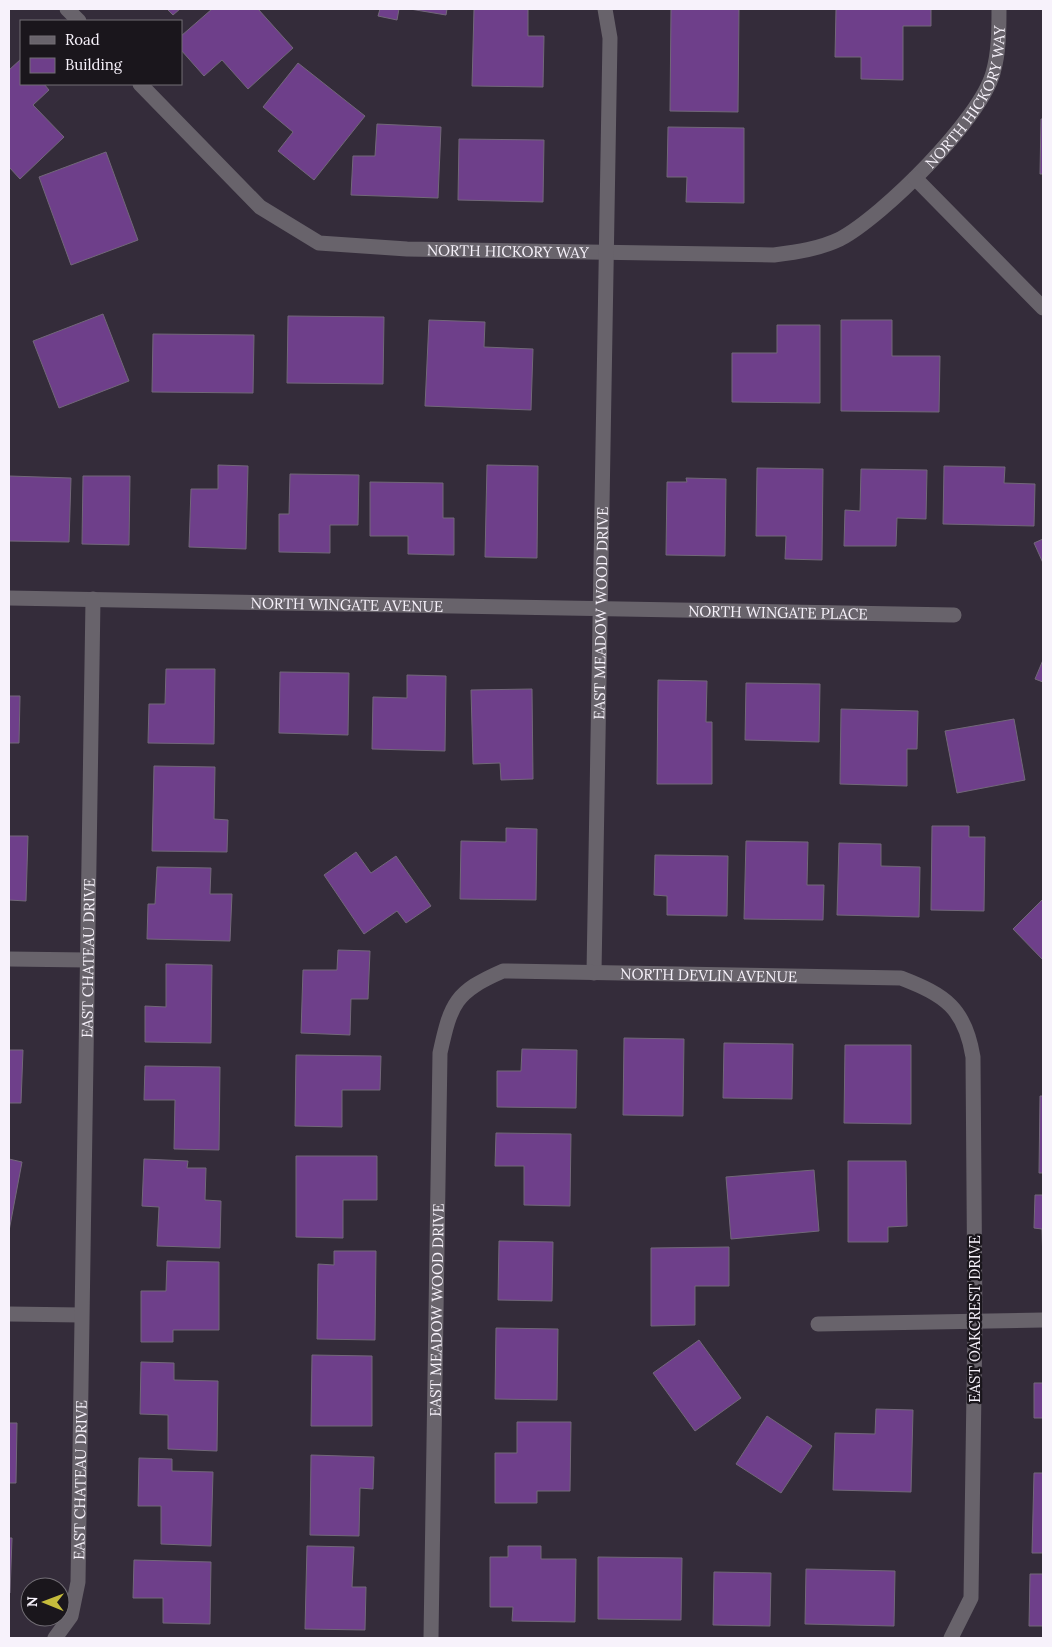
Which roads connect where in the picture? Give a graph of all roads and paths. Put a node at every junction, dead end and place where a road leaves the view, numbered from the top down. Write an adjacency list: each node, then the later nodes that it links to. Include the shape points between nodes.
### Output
1 (67, 9): 4 (street)
2 (605, 9): 7 (street, EAST MEADOW WOOD DRIVE, via 610,38)
3 (999, 9): 6 (street, NORTH HICKORY WAY, via 993,74 978,105)
4 (78, 20)
5 (141, 85): 7 (street, NORTH HICKORY WAY, via 260,207 319,243 407,250)
6 (915, 178): 7 (street, NORTH HICKORY WAY, via 840,238 808,251 774,255); 8 (street, NORTH HICKORY WAY)
7 (606, 252): 11 (street, EAST MEADOW WOOD DRIVE)
8 (1043, 308)
9 (9, 598): 10 (street)
10 (93, 599): 11 (street, NORTH WINGATE AVENUE); 14 (street, EAST CHATEAU DRIVE)
11 (601, 608): 12 (street, NORTH WINGATE PLACE); 15 (street, EAST MEADOW WOOD DRIVE)
12 (954, 615)
13 (9, 958): 14 (street)
14 (87, 960): 19 (street, EAST CHATEAU DRIVE)
15 (594, 973): 16 (street, NORTH DEVLIN AVENUE, via 504,971); 17 (street, NORTH DEVLIN AVENUE, via 901,978)
16 (467, 989): 24 (street, EAST MEADOW WOOD DRIVE, via 447,1018 440,1053)
17 (948, 1001): 20 (street, EAST OAKCREST DRIVE, via 965,1026 973,1057)
18 (9, 1314): 19 (street)
19 (81, 1315): 23 (street, EAST CHATEAU DRIVE, via 78,1582 71,1616)
20 (974, 1320): 21 (street); 22 (street); 25 (street, EAST OAKCREST DRIVE, via 971,1598)
21 (1043, 1320)
22 (818, 1324)
23 (56, 1638)
24 (432, 1638)
25 (951, 1638)

